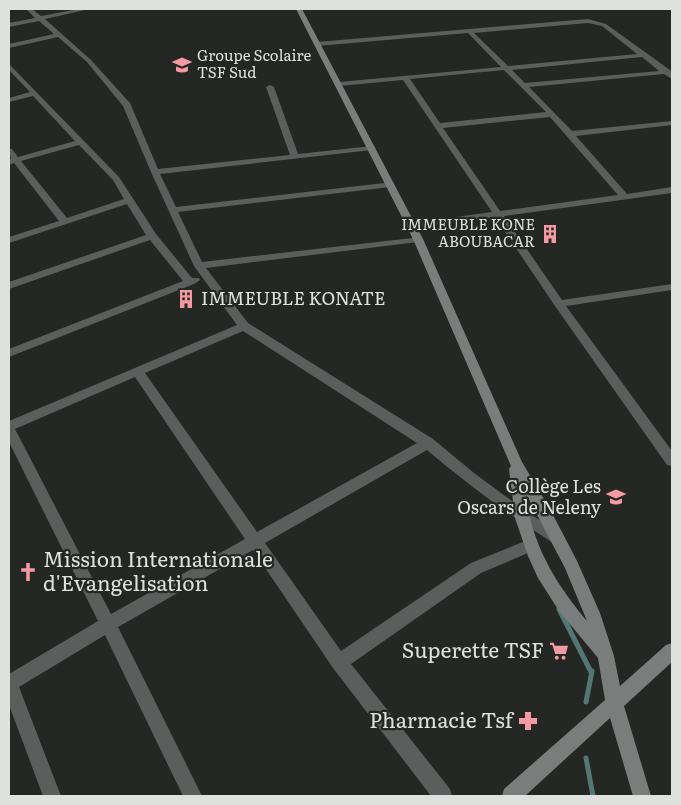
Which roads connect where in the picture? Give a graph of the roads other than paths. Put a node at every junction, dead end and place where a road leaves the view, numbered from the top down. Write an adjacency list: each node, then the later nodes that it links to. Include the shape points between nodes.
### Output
1 (29, 9): 4 (street)
2 (86, 9): 4 (street)
3 (299, 9): 8 (main road)
4 (41, 18): 5 (street); 7 (street)
5 (9, 25)
6 (469, 31): 8 (street); 10 (street, via 588,21 604,25); 11 (street)
7 (60, 35): 9 (street); 29 (street, via 89,61 127,105)
8 (317, 44): 15 (main road)
9 (9, 46)
10 (644, 55): 11 (street); 13 (street)
11 (507, 68): 14 (street); 16 (street)
12 (11, 70): 18 (street)
13 (669, 75): 16 (street)
14 (405, 78): 15 (street); 22 (street)
15 (338, 84): 25 (main road)
16 (524, 85): 20 (street)
17 (270, 87): 27 (street)
18 (35, 93): 19 (street); 24 (street)
19 (9, 100)
20 (552, 114): 22 (street); 23 (street)
21 (672, 123): 23 (street)
22 (437, 126): 35 (street)
23 (570, 134): 32 (street)
24 (81, 142): 28 (street); 33 (street, via 116,179)
25 (372, 148): 27 (street); 30 (main road)
26 (9, 151): 28 (street)
27 (295, 157): 29 (street)
28 (12, 161): 36 (street)
29 (154, 172): 34 (street)
30 (390, 184): 34 (street); 37 (main road)
31 (672, 190): 32 (street)
32 (624, 196): 35 (street)
33 (128, 200): 36 (street); 38 (street)
34 (173, 210): 41 (street)
35 (498, 214): 37 (street); 46 (street)
36 (64, 221): 40 (street)
37 (412, 226): 39 (main road)
38 (152, 236): 43 (street); 44 (street)
39 (418, 238): 41 (street); 54 (main road)
40 (9, 240)
41 (200, 266): 42 (street)
42 (206, 276): 43 (street); 47 (street)
43 (190, 282): 48 (street)
44 (9, 286)
45 (672, 287): 46 (street)
46 (559, 304): 53 (street)
47 (244, 326): 49 (street); 52 (street)
48 (9, 352)
49 (137, 372): 50 (street); 57 (street)
50 (9, 426)
51 (9, 430): 59 (street)
52 (428, 443): 55 (street); 57 (street)
53 (672, 461)
54 (516, 464): 55 (main road); 56 (main road)
55 (522, 516): 56 (street); 58 (main road)
56 (558, 539): 61 (main road, via 592,613)
57 (256, 540): 59 (street); 62 (street)
58 (530, 545): 61 (main road, via 548,583); 62 (street, via 476,568)
59 (108, 624): 63 (street); 66 (street)
60 (672, 651): 64 (main road)
61 (606, 656): 64 (main road)
62 (339, 662): 67 (street)
63 (9, 683): 65 (street)
64 (614, 702): 68 (main road); 69 (main road)
65 (52, 796)
66 (193, 796)
67 (443, 796)
68 (511, 796)
69 (642, 796)

